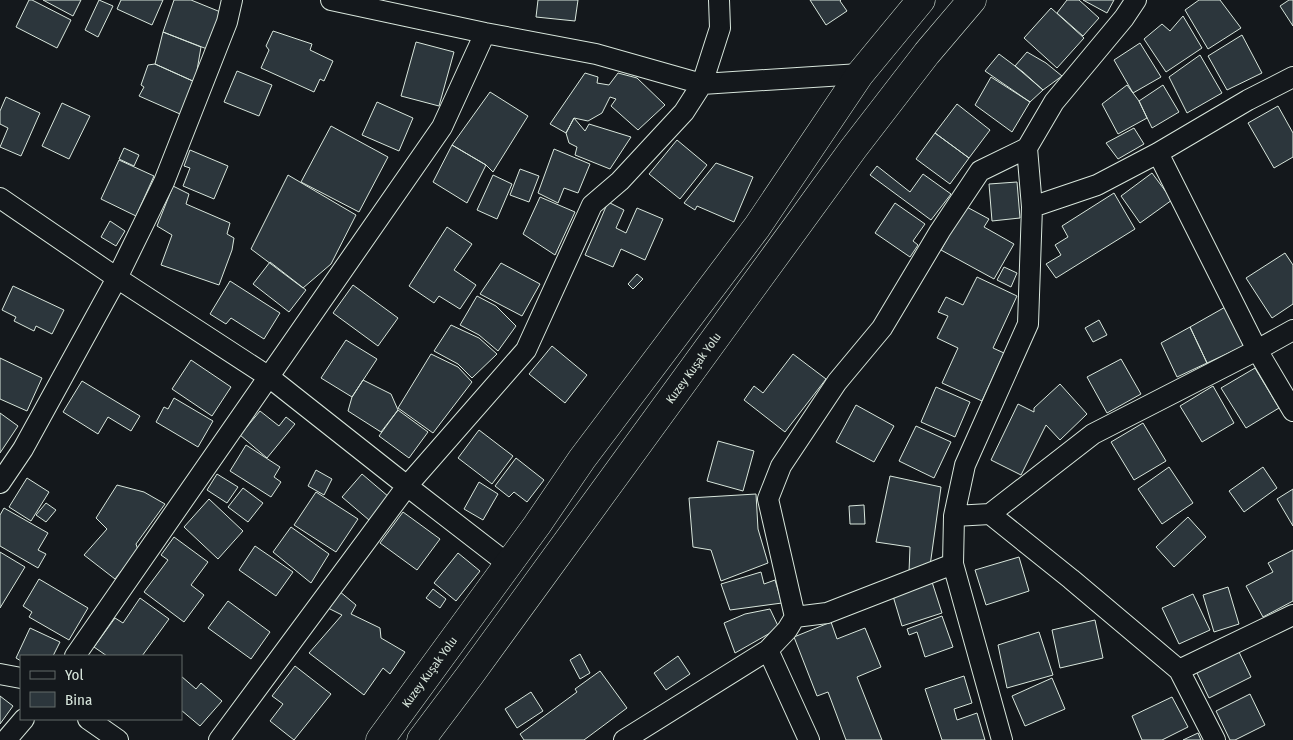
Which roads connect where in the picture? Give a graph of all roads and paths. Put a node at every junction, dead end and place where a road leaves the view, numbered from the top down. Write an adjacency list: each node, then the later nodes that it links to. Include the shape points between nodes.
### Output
1 (232, 0): 15 (street, via 227,22 164,182)
2 (331, 0): 7 (street)
3 (719, 0): 10 (street, via 720,28)
4 (921, 0): 8 (main road, Kuzey Kuşak Yolu)
5 (972, 0): 39 (main road, Kuzey Kuşak Yolu, via 853,149)
6 (1136, 0): 11 (street, via 1054,102)
7 (486, 33): 10 (street, via 596,54); 18 (street, via 442,126)
8 (860, 74): 10 (street); 24 (main road, Kuzey Kuşak Yolu, via 757,227)
9 (1293, 77): 12 (street)
10 (702, 84): 21 (street, via 678,119 620,181 592,205 526,350)
11 (1027, 148): 14 (street); 27 (street, via 980,171 882,328 837,382 781,466 768,499)
12 (1158, 153): 14 (street, via 1097,186); 17 (street)
13 (0, 198): 15 (street)
14 (1032, 207): 23 (street, via 1028,324 965,465)
15 (118, 278): 18 (street); 20 (street, via 23,449)
16 (1293, 330): 17 (street)
17 (1257, 350): 19 (street); 22 (street, via 1093,434)
18 (269, 377): 21 (street); 29 (street)
19 (1293, 411)
20 (0, 484)
21 (407, 486): 24 (street); 37 (street)
22 (990, 514): 23 (street); 30 (street)
23 (954, 516): 25 (street)
24 (508, 564): 38 (main road, Kuzey Kuşak Yolu)
25 (952, 564): 27 (street, via 827,613); 42 (street)
26 (1293, 616): 30 (street)
27 (795, 618): 28 (street)
28 (768, 650): 40 (street); 41 (street)
29 (76, 655)
30 (1179, 670): 43 (street)
31 (0, 674): 32 (street)
32 (20, 678)
33 (23, 720): 35 (street)
34 (89, 720): 36 (street)
35 (6, 740)
36 (118, 740)
37 (219, 740)
38 (380, 740)
39 (421, 740)
40 (624, 740)
41 (809, 740)
42 (1002, 740)
43 (1215, 740)

